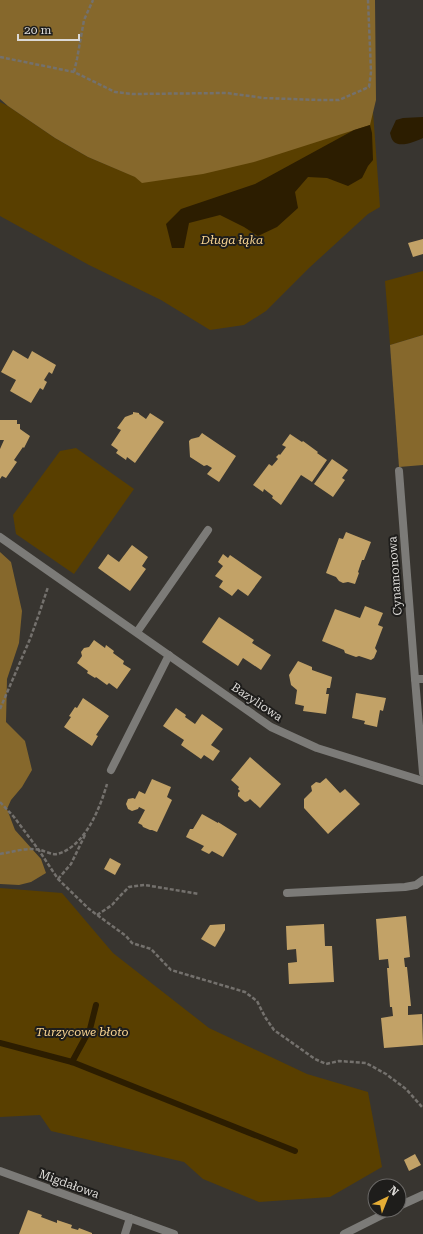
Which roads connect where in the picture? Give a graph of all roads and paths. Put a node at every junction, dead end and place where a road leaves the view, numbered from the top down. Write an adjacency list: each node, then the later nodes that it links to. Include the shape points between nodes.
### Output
1 (93, 0): 4 (path, via 84,20)
2 (368, 0): 4 (path, via 371,72 369,87 339,100 264,98 227,93 132,94 115,92)
3 (0, 57): 4 (path)
4 (74, 72)
5 (399, 471): 11 (street, Cynamonowa)
6 (208, 530): 9 (street)
7 (0, 537): 8 (street, Bazyliowa)
8 (53, 574): 9 (street, Bazyliowa); 12 (path, via 30,639)
9 (137, 632): 10 (street, Bazyliowa)
10 (169, 655): 13 (street); 15 (street, Bazyliowa, via 271,727 317,748)
11 (419, 679): 14 (street, Cynamonowa)
12 (0, 709)
13 (111, 770): 17 (path, via 103,798)
14 (423, 773)
15 (423, 781)
16 (0, 802): 18 (path)
17 (86, 833): 18 (path, via 69,848 56,854); 20 (path, via 71,864)
18 (38, 849): 19 (path); 20 (path)
19 (0, 854)
20 (58, 879): 24 (path)
21 (423, 880): 22 (street, via 416,885 405,887)
22 (287, 893)
23 (199, 894): 24 (path, via 145,885 129,887 112,905)
24 (97, 915): 25 (path, via 132,943 151,949 170,970 245,992 257,1001 274,1030 315,1058 326,1064 366,1063 406,1089)
25 (423, 1108)
26 (0, 1171): 29 (street, Migdałowa)
27 (423, 1195): 28 (street)
28 (407, 1202)
29 (130, 1218): 31 (street); 32 (street, Migdałowa)
30 (376, 1218): 33 (street)
31 (125, 1234)
32 (174, 1234)
33 (344, 1234)

